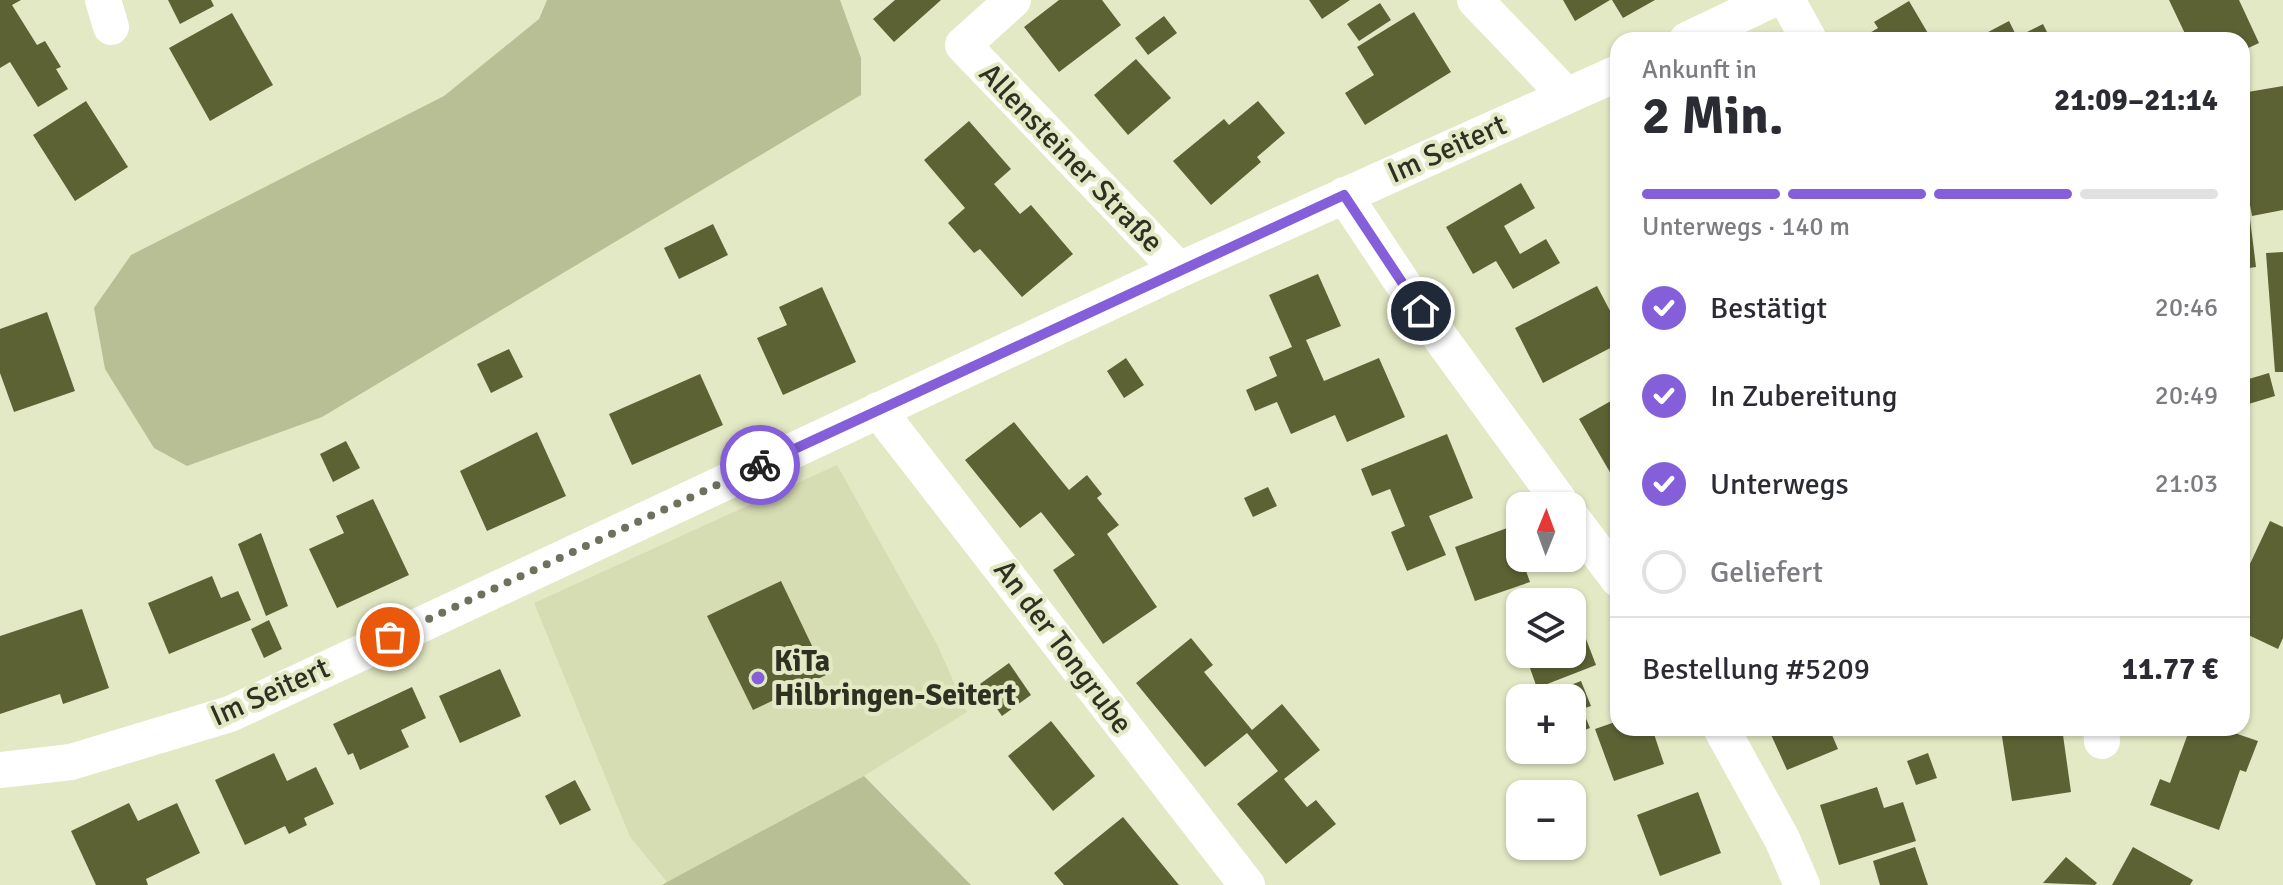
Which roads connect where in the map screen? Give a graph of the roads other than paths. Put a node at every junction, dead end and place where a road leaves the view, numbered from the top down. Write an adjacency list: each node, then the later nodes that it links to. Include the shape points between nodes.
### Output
1 (1013, 0): 10 (street, Allensteiner Straße, via 963,45)
2 (1475, 0): 8 (street)
3 (1771, 0): 5 (street)
4 (1787, 0): 6 (street)
5 (1704, 32)
6 (1805, 32)
7 (1610, 77): 8 (street, Im Seitert)
8 (1567, 96): 9 (street, Im Seitert)
9 (1344, 195): 10 (street, Im Seitert); 12 (street)
10 (1179, 270): 11 (street, Im Seitert)
11 (878, 410): 16 (street, Im Seitert, via 230,714 71,762); 17 (street, An der Tongrube)
12 (1553, 492)
13 (1586, 537): 14 (street)
14 (1610, 568)
15 (1725, 736): 18 (street)
16 (0, 770)
17 (1247, 885)
18 (1802, 885)

